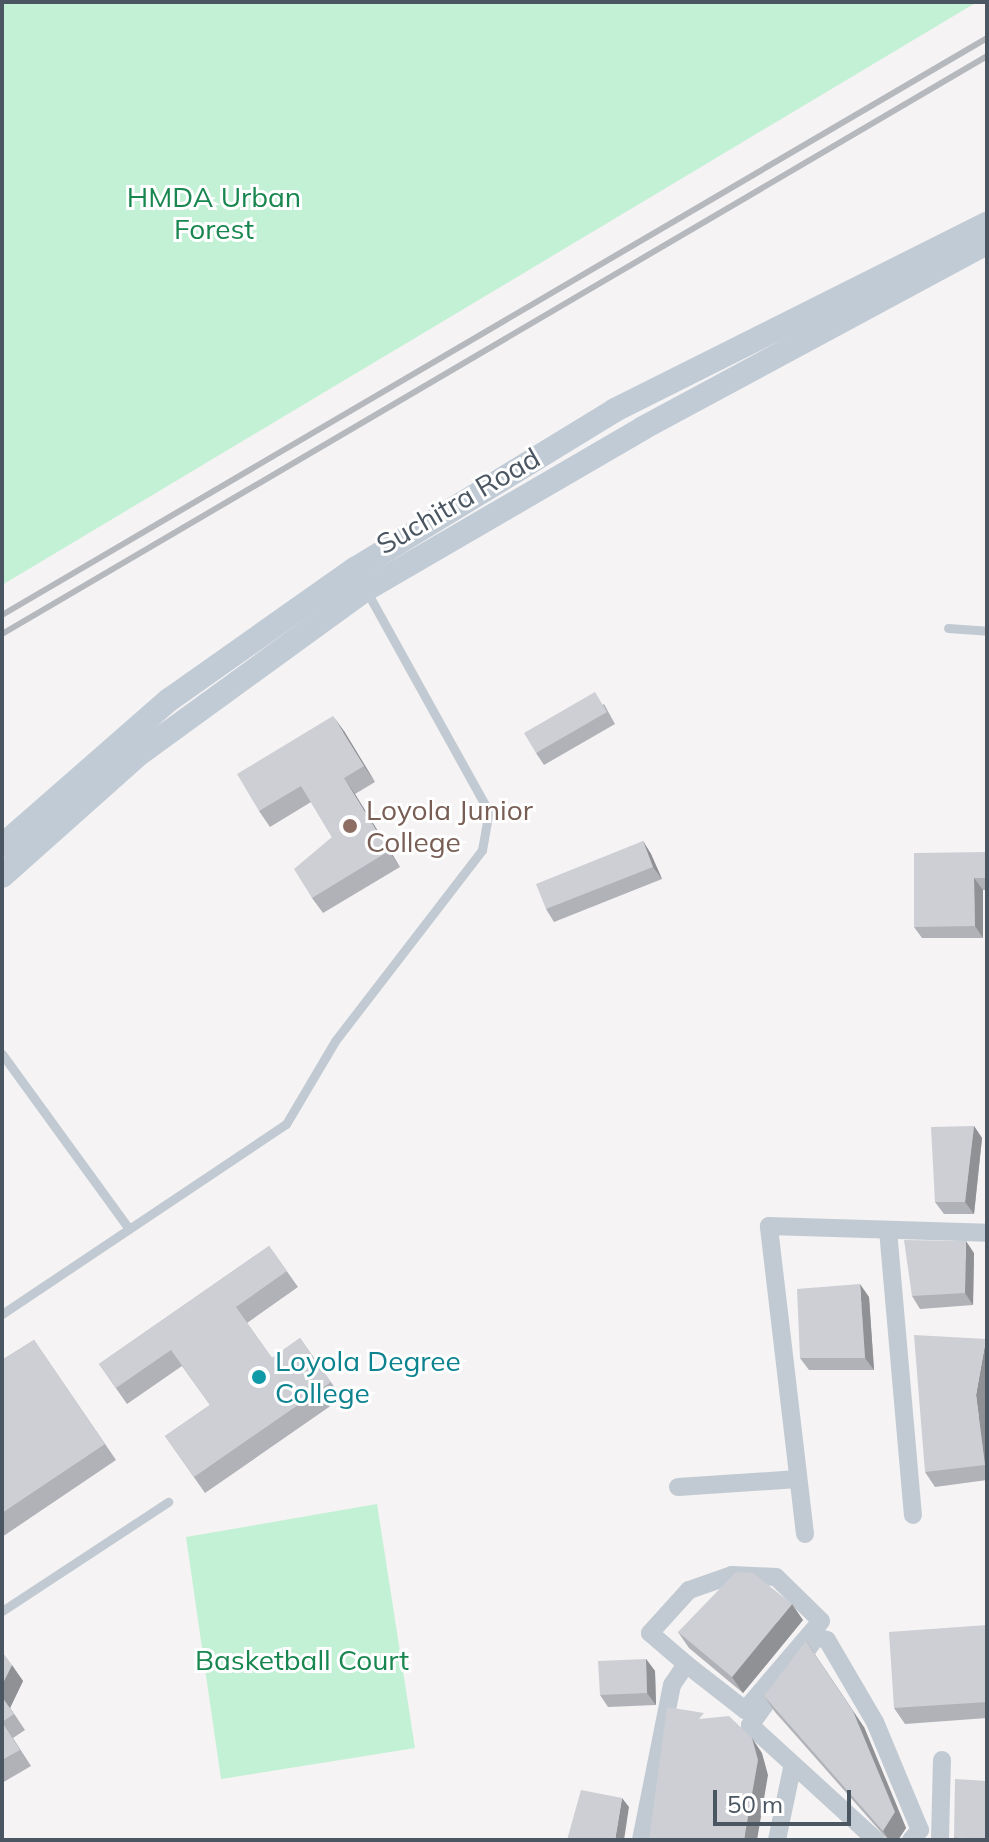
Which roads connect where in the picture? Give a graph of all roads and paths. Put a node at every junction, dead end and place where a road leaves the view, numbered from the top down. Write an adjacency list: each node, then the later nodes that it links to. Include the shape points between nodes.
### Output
1 (987, 224): 3 (main road, Suchitra Road)
2 (987, 243): 3 (main road, Suchitra Road)
3 (746, 359): 4 (main road, Suchitra Road); 7 (main road, Suchitra Road, via 615,410 355,569 169,700)
4 (365, 590): 8 (main road, Suchitra Road, via 139,754); 10 (lane, via 489,812 482,850 335,1041 286,1124)
5 (948, 628): 6 (lane)
6 (987, 631)
7 (2, 846)
8 (2, 876)
9 (2, 1054): 10 (lane)
10 (129, 1229): 13 (lane)
11 (888, 1230): 12 (street); 14 (street, via 769,1226); 17 (street)
12 (987, 1233)
13 (2, 1314)
14 (798, 1479): 15 (street); 18 (street)
15 (678, 1487)
16 (168, 1502): 19 (lane)
17 (913, 1515)
18 (805, 1534)
19 (2, 1611)
20 (686, 1664): 20 (street, via 745,1710 821,1621 776,1577 732,1575 689,1590 650,1633); 23 (street, via 672,1685)
21 (942, 1760): 27 (street)
22 (792, 1768): 24 (street); 25 (street); 26 (street, via 750,1725 822,1637 875,1722 920,1830)
23 (641, 1840)
24 (777, 1840)
25 (876, 1840)
26 (911, 1840)
27 (940, 1840)

